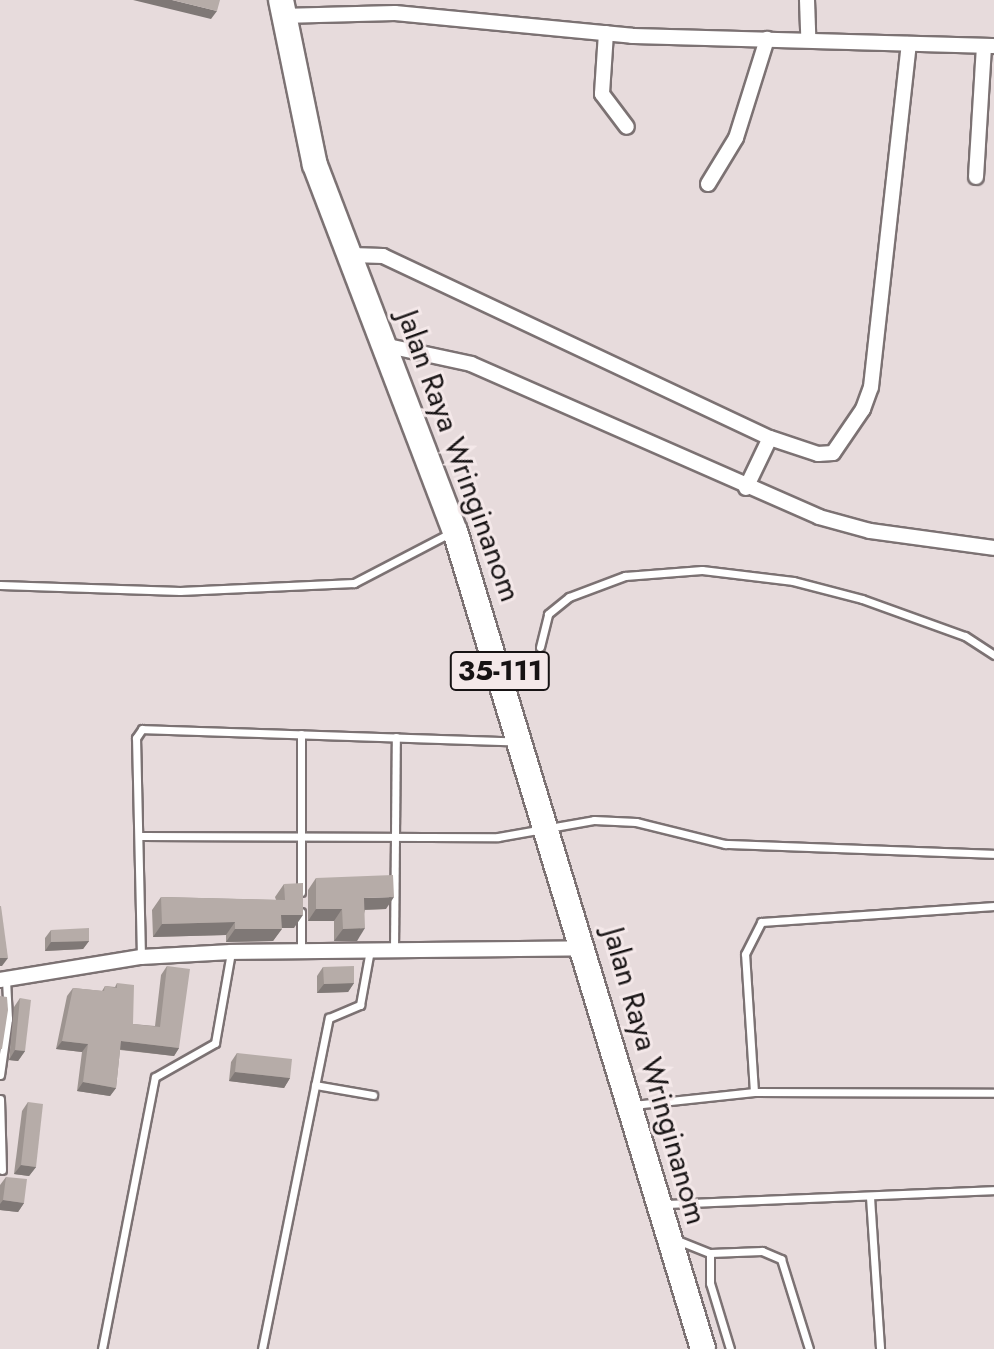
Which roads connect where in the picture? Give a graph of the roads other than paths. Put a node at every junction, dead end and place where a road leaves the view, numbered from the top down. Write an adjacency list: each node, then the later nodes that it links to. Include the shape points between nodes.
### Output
1 (807, 0): 4 (street)
2 (281, 8): 3 (street); 11 (main road, Jalan Raya Wringinanom / 35-111, via 315,165)
3 (606, 33): 5 (street); 8 (street, via 602,94)
4 (808, 38): 5 (street); 6 (street)
5 (767, 39): 10 (street, via 736,138)
6 (909, 44): 7 (street); 13 (street, via 868,398 833,453 818,454)
7 (989, 46): 9 (street)
8 (627, 127)
9 (976, 177)
10 (708, 184)
11 (352, 255): 12 (main road, Jalan Raya Wringinanom / 35-111); 13 (street, via 383,256)
12 (388, 346): 14 (street, via 471,364); 15 (main road, Jalan Raya Wringinanom / 35-111)
13 (770, 438): 14 (street)
14 (746, 488): 16 (street, via 849,527)
15 (455, 531): 17 (lane, via 354,583 180,591); 22 (main road, Jalan Raya Wringinanom / 35-111)
16 (994, 548)
17 (0, 585)
18 (540, 647): 19 (lane, via 548,614 569,597 625,576 702,570 793,581 862,599 965,636)
19 (994, 655)
20 (301, 734): 21 (lane); 24 (lane, via 142,729 136,738); 25 (lane)
21 (396, 737): 22 (lane); 26 (lane)
22 (522, 740): 23 (main road, Jalan Raya Wringinanom / 35-111)
23 (550, 829): 26 (lane, via 498,837); 27 (lane, via 594,820 636,822 725,844); 29 (main road, Jalan Raya Wringinanom / 35-111)
24 (141, 836): 25 (lane); 34 (lane)
25 (301, 838): 26 (lane); 30 (lane)
26 (395, 839): 32 (lane)
27 (994, 854)
28 (994, 906): 38 (lane, via 761,922 745,954)
29 (585, 948): 32 (street); 42 (main road, Jalan Raya Wringinanom / 35-111)
30 (301, 950): 31 (street); 33 (street)
31 (370, 950): 32 (street); 37 (lane, via 360,1005 329,1018)
32 (394, 950)
33 (231, 952): 34 (street); 49 (lane, via 215,1043 155,1077)
34 (141, 957): 35 (street)
35 (3, 979): 36 (lane, via 8,1019)
36 (0, 1075)
37 (315, 1085): 40 (lane); 50 (lane)
38 (754, 1092): 39 (lane); 42 (lane)
39 (994, 1093)
40 (373, 1095)
41 (0, 1099): 43 (lane)
42 (630, 1105): 46 (main road, Jalan Raya Wringinanom / 35-111)
43 (2, 1170)
44 (994, 1190): 45 (lane)
45 (870, 1197): 46 (lane); 54 (lane)
46 (657, 1204): 47 (main road, Jalan Raya Wringinanom / 35-111)
47 (668, 1236): 48 (lane); 51 (main road, Jalan Raya Wringinanom / 35-111)
48 (710, 1253): 52 (lane, via 710,1283); 53 (lane, via 762,1251 781,1259)
49 (102, 1349)
50 (262, 1349)
51 (703, 1349)
52 (730, 1349)
53 (809, 1349)
54 (880, 1349)

